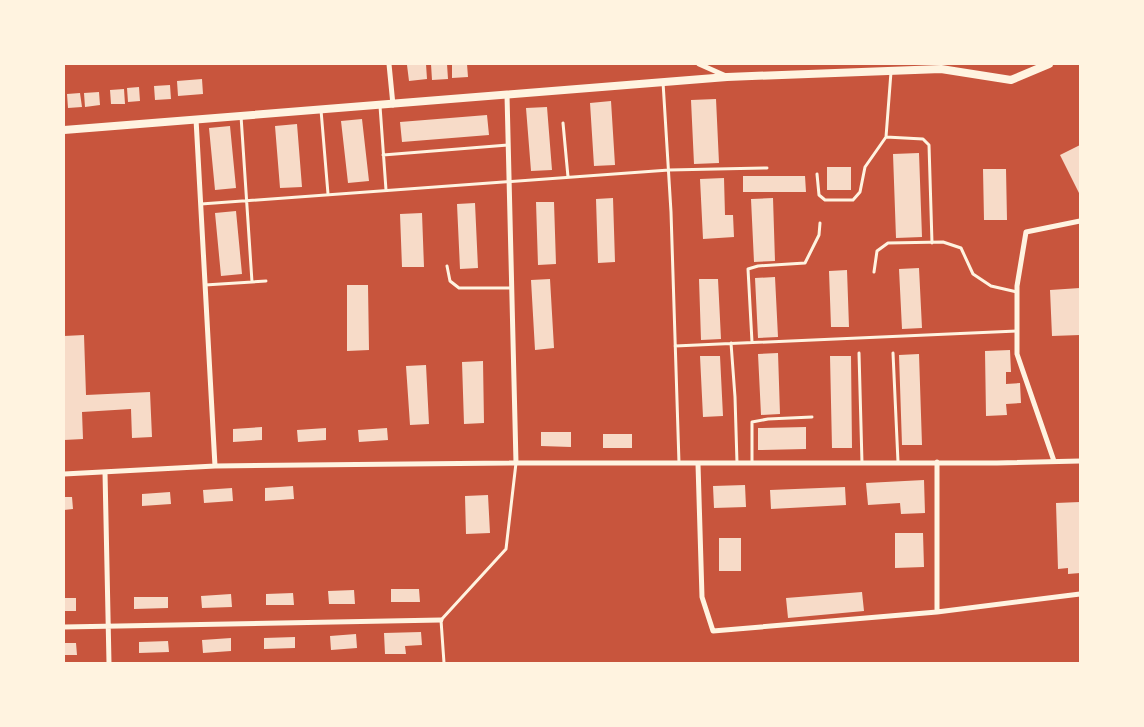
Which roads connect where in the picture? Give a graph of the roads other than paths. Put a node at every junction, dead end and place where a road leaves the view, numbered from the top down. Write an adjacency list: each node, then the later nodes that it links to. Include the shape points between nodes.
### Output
1 (389, 64): 8 (street)
2 (699, 64): 5 (street)
3 (1049, 64): 4 (street, via 1011,80 941,69)
4 (891, 71): 5 (street); 15 (lane)
5 (727, 77): 6 (street)
6 (663, 82): 7 (street); 19 (lane)
7 (507, 95): 8 (street); 16 (street)
8 (394, 105): 9 (street)
9 (380, 106): 10 (street); 17 (lane)
10 (321, 110): 11 (street); 24 (lane)
11 (241, 116): 12 (street); 25 (lane)
12 (196, 119): 14 (street); 26 (street)
13 (564, 123): 21 (lane)
14 (64, 130)
15 (886, 137): 20 (lane, via 865,167 860,192 853,200 825,200 819,195); 29 (lane, via 923,139 929,145)
16 (508, 145): 17 (lane); 22 (street)
17 (383, 155): 23 (lane)
18 (767, 168): 19 (lane)
19 (669, 170): 21 (lane); 40 (lane)
20 (817, 174)
21 (568, 177): 22 (lane)
22 (509, 182): 23 (lane); 35 (street)
23 (386, 190): 24 (lane)
24 (328, 194): 25 (lane)
25 (247, 200): 26 (lane); 33 (lane)
26 (201, 204): 34 (street)
27 (1080, 221): 36 (street, via 1026,232)
28 (820, 223): 38 (lane, via 819,235 805,263 748,269)
29 (932, 243): 31 (lane, via 888,244 877,251); 36 (lane, via 944,242 961,248 974,274 991,286)
30 (447, 266): 35 (lane, via 450,280 459,288)
31 (874, 272)
32 (266, 281): 33 (lane)
33 (252, 282): 34 (lane)
34 (205, 285): 54 (street)
35 (512, 288): 48 (street)
36 (1017, 292): 37 (street)
37 (1017, 331): 38 (lane); 44 (street, via 1017,354)
38 (752, 342): 39 (lane)
39 (731, 343): 40 (lane); 52 (lane)
40 (675, 346): 50 (lane)
41 (893, 353): 46 (lane)
42 (859, 354): 49 (lane)
43 (812, 417): 53 (lane, via 752,422)
44 (1054, 461): 45 (street); 47 (street)
45 (1080, 461)
46 (898, 462): 47 (street); 49 (street)
47 (938, 462): 58 (street)
48 (516, 463): 50 (street); 54 (street); 59 (lane, via 506,549)
49 (862, 463): 53 (street)
50 (679, 464): 51 (street)
51 (698, 464): 52 (street); 58 (street, via 702,597 713,631)
52 (737, 464): 53 (street)
53 (752, 464)
54 (215, 466): 55 (street)
55 (105, 472): 56 (street); 60 (street)
56 (64, 474)
57 (1080, 594): 58 (street)
58 (937, 612)
59 (441, 620): 60 (street); 63 (lane)
60 (108, 625): 61 (street); 62 (street)
61 (64, 626)
62 (109, 663)
63 (444, 663)

